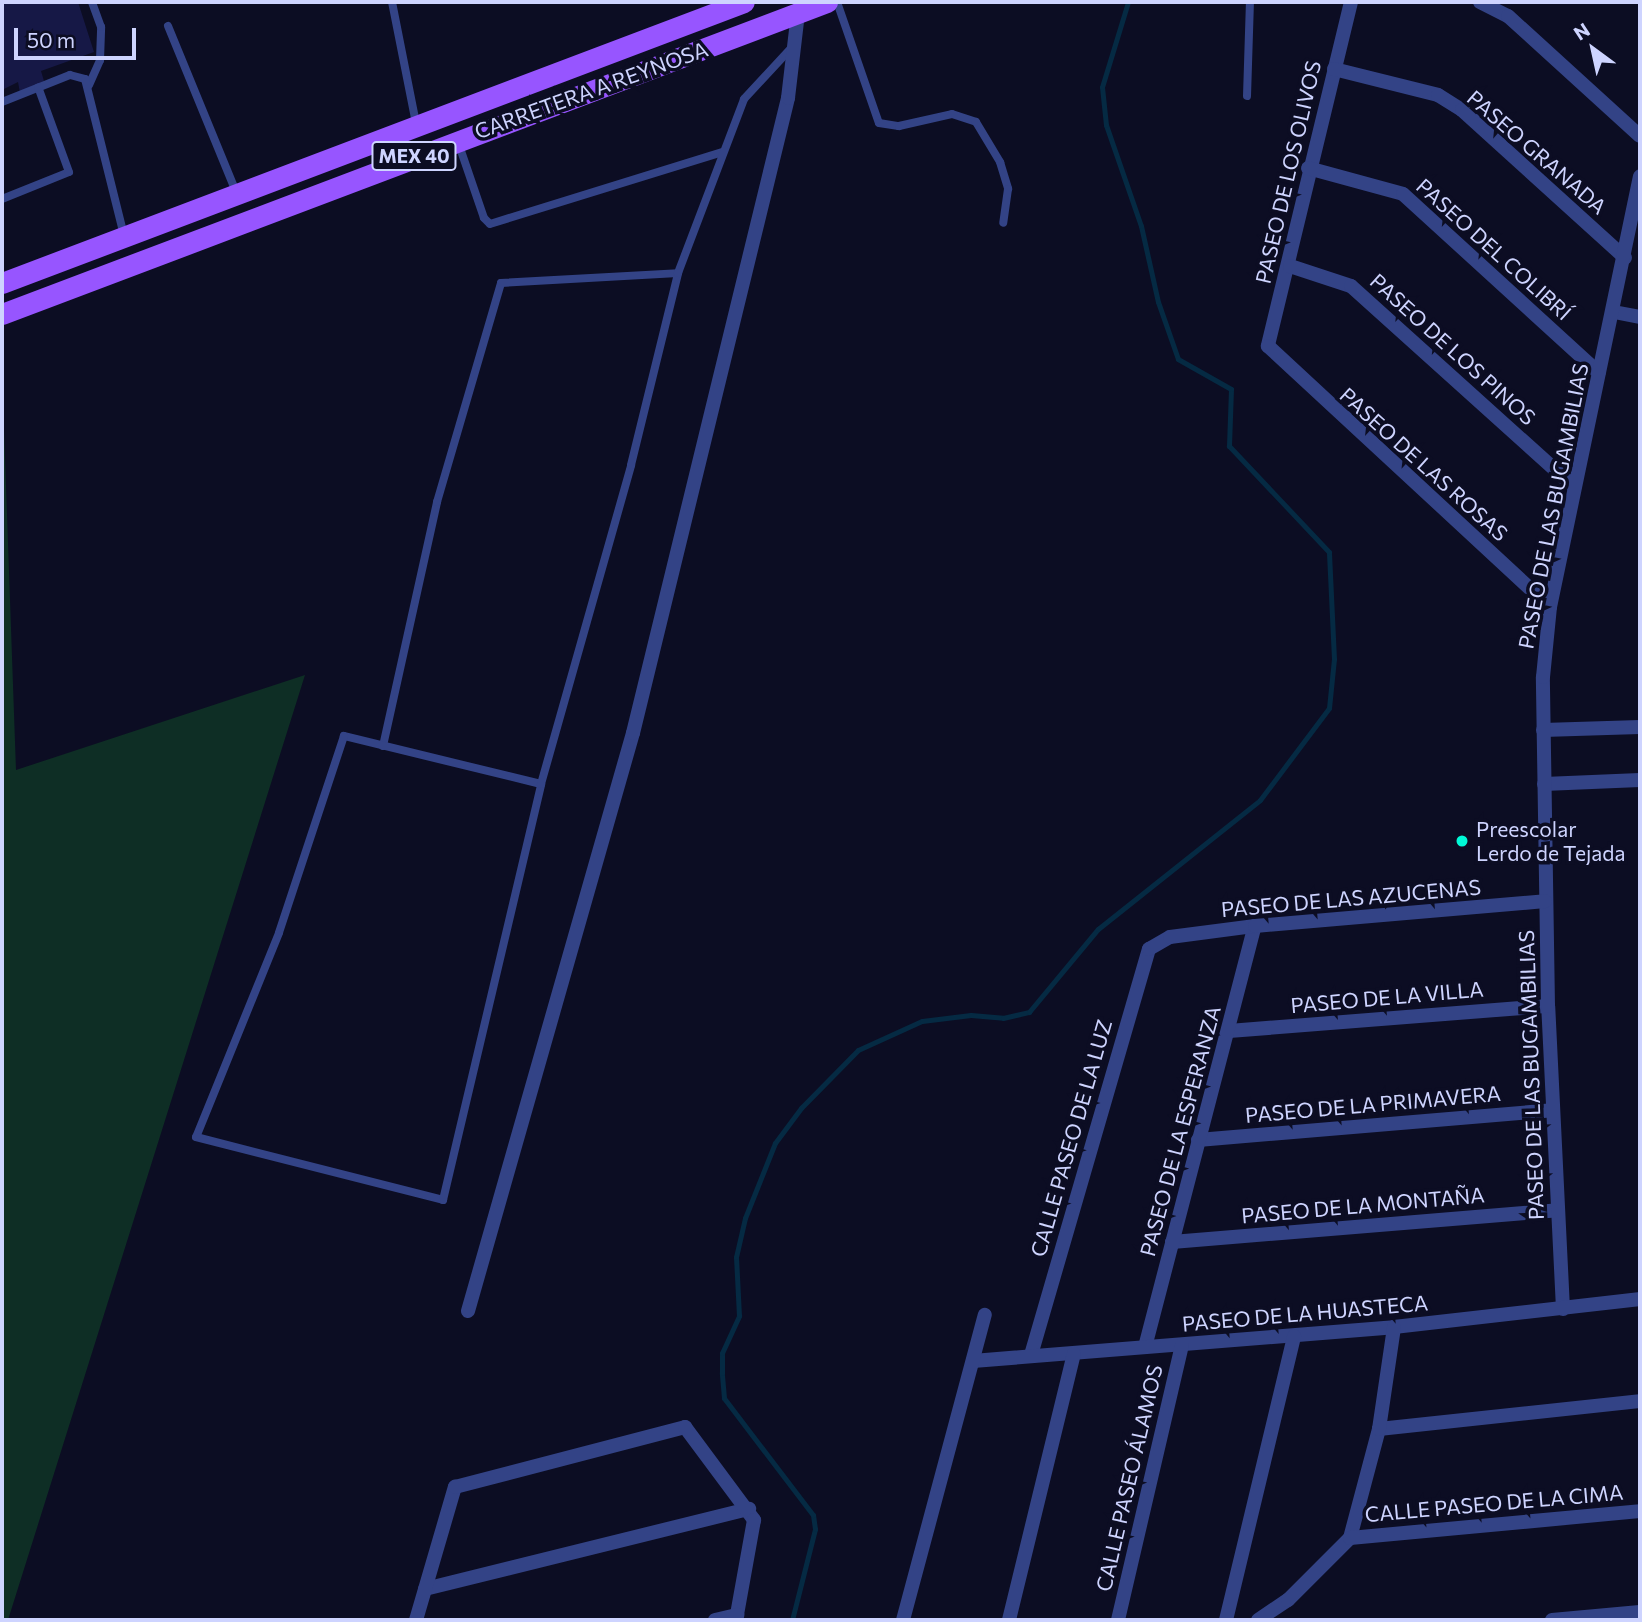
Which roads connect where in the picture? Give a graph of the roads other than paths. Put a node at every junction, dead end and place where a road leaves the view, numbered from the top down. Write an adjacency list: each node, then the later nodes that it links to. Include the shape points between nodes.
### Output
1 (92, 2): 14 (lane, via 101,27 101,49)
2 (392, 2): 18 (lane)
3 (744, 2): 12 (main road, CARRETERA A REYNOSA / MEX 40)
4 (827, 2): 9 (main road, CARRETERA A REYNOSA / MEX 40)
5 (837, 2): 26 (lane, via 872,114 888,126 952,114 975,122 1000,162 1008,189)
6 (1250, 2): 16 (lane)
7 (1351, 2): 13 (street, PASEO DE LOS OLIVOS)
8 (1480, 2): 19 (street, via 1508,16)
9 (798, 13): 11 (street); 20 (main road, CARRETERA A REYNOSA / MEX 40)
10 (168, 26): 24 (lane)
11 (798, 42): 21 (lane, via 748,92); 58 (street, via 788,99 633,733)
12 (627, 48): 18 (main road, CARRETERA A REYNOSA / MEX 40); 20 (main road, via 613,63 476,118)
13 (1334, 69): 22 (street, PASEO DE LOS OLIVOS); 28 (street, PASEO GRANADA, via 1438,95 1462,110)
14 (89, 85): 15 (lane, via 79,75); 27 (lane)
15 (38, 87): 17 (lane); 25 (lane, via 69,172)
16 (1247, 96)
17 (2, 102)
18 (417, 126): 24 (main road, CARRETERA A REYNOSA / MEX 40)
19 (1640, 136)
20 (457, 139): 21 (lane, via 490,224); 32 (main road, CARRETERA A REYNOSA / MEX 40)
21 (722, 152): 30 (lane)
22 (1308, 169): 29 (street, PASEO DE LOS OLIVOS); 38 (street, PASEO DEL COLIBRÍ, via 1403,194)
23 (1640, 176): 28 (street, PASEO DE LAS BUGAMBILIAS)
24 (238, 194): 27 (main road, CARRETERA A REYNOSA / MEX 40)
25 (2, 199)
26 (1003, 223)
27 (124, 235): 31 (main road, CARRETERA A REYNOSA / MEX 40)
28 (1625, 258): 34 (street, PASEO DE LAS BUGAMBILIAS)
29 (1290, 266): 37 (street, PASEO DE LOS OLIVOS, via 1267,341); 39 (street, PASEO DE LOS PINOS, via 1351,286)
30 (678, 273): 43 (lane, via 501,283 437,502); 45 (lane, via 631,465)
31 (2, 283)
32 (51, 295): 33 (main road, via 33,289); 35 (main road, CARRETERA A REYNOSA / MEX 40)
33 (2, 300)
34 (1614, 312): 36 (street); 38 (street, PASEO DE LAS BUGAMBILIAS)
35 (2, 314)
36 (1640, 317)
37 (1270, 351): 40 (street, PASEO DE LAS ROSAS)
38 (1599, 373): 39 (street, PASEO DE LAS BUGAMBILIAS)
39 (1574, 487): 40 (street, PASEO DE LAS BUGAMBILIAS)
40 (1550, 607): 42 (street, PASEO DE LAS BUGAMBILIAS)
41 (1640, 727): 42 (street)
42 (1542, 730): 46 (street, PASEO DE LAS BUGAMBILIAS)
43 (383, 746): 45 (lane); 45 (lane, via 344,736 279,933 196,1137 443,1200)
44 (1640, 779): 46 (street)
45 (541, 784)
46 (1544, 784): 47 (street, PASEO DE LAS BUGAMBILIAS)
47 (1545, 901): 48 (street, PASEO DE LAS AZUCENAS); 50 (street, PASEO DE LAS BUGAMBILIAS)
48 (1255, 926): 49 (street, PASEO DE LAS AZUCENAS); 51 (street, PASEO DE LA ESPERANZA)
49 (1162, 940): 65 (street, CALLE PASEO DE LA LUZ, via 1144,957)
50 (1548, 1006): 51 (street, PASEO DE LA VILLA); 52 (street, PASEO DE LAS BUGAMBILIAS)
51 (1229, 1031): 53 (street, PASEO DE LA ESPERANZA)
52 (1552, 1110): 53 (street, PASEO DE LA PRIMAVERA); 54 (street, PASEO DE LAS BUGAMBILIAS)
53 (1198, 1140): 55 (street, PASEO DE LA ESPERANZA)
54 (1558, 1210): 55 (street, PASEO DE LA MONTAÑA); 57 (street, PASEO DE LAS BUGAMBILIAS)
55 (1171, 1242): 63 (street, PASEO DE LA ESPERANZA)
56 (1640, 1299): 57 (street, PASEO DE LA HUASTECA)
57 (1563, 1309): 60 (street, PASEO DE LA HUASTECA)
58 (468, 1311)
59 (985, 1315): 66 (street)
60 (1394, 1327): 61 (street, PASEO DE LA HUASTECA); 68 (street)
61 (1294, 1336): 62 (street, PASEO DE LA HUASTECA); 81 (street)
62 (1182, 1345): 63 (street, PASEO DE LA HUASTECA); 80 (street, CALLE PASEO ÁLAMOS)
63 (1144, 1348): 64 (street, PASEO DE LA HUASTECA)
64 (1074, 1354): 65 (street, PASEO DE LA HUASTECA); 79 (street)
65 (1031, 1355): 66 (street, PASEO DE LA HUASTECA)
66 (973, 1361): 78 (street)
67 (1640, 1401): 68 (street)
68 (1379, 1429): 71 (street)
69 (749, 1509): 72 (street); 72 (street, via 685,1427 455,1487); 75 (street, via 754,1520 753,1544)
70 (1640, 1511): 71 (street, CALLE PASEO DE LA CIMA)
71 (1350, 1538): 82 (street, CALLE PASEO DE LA CIMA, via 1288,1600)
72 (425, 1589): 76 (street)
73 (1640, 1612): 74 (street)
74 (1623, 1617): 83 (street)
75 (736, 1618): 77 (street)
76 (416, 1620)
77 (715, 1620)
78 (904, 1620)
79 (1009, 1620)
80 (1118, 1620)
81 (1226, 1620)
82 (1258, 1620)
83 (1552, 1620)

